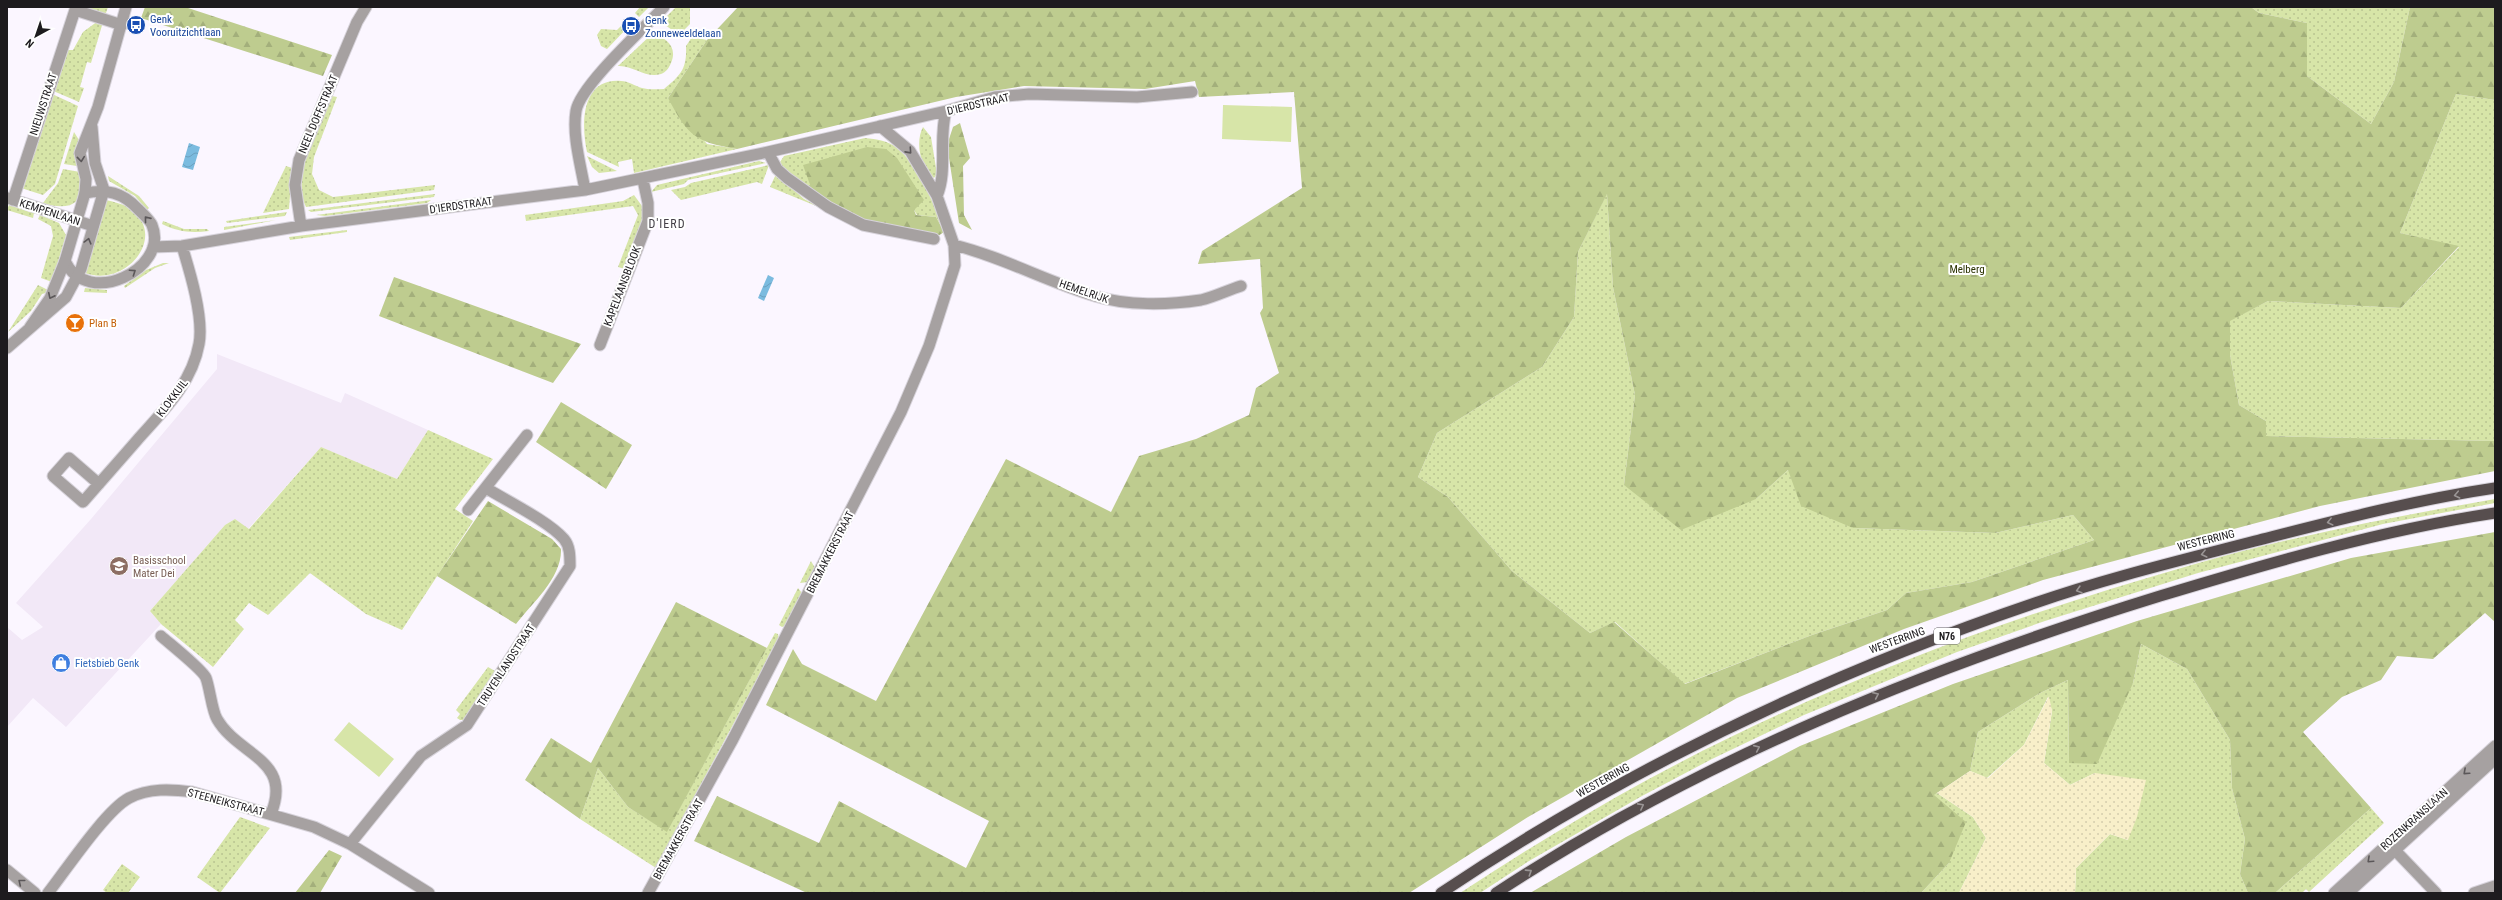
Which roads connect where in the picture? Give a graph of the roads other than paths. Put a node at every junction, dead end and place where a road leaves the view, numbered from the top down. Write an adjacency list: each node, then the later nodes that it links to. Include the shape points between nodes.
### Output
1 (126, 7): 4 (street)
2 (366, 7): 18 (street, NEEL DOFFSTRAAT, via 357,22 299,160 296,185)
3 (664, 7): 12 (street, via 590,85 578,102 575,120)
4 (122, 24): 8 (street); 15 (street, NIEUWSTRAAT, via 75,10)
5 (1192, 92): 6 (street, D'IERDSTRAAT, via 1137,97 1030,94 994,98)
6 (946, 111): 7 (street, D'IERDSTRAAT); 14 (street, via 941,128 942,178)
7 (880, 126): 9 (street, D'IERDSTRAAT); 14 (street, BREMAKKERSTRAAT, one-way to 14, via 910,151)
8 (92, 127): 11 (street, via 95,163); 13 (street, one-way to 13, via 80,153)
9 (768, 152): 10 (street, D'IERDSTRAAT); 19 (street, via 777,169 828,207 863,225)
10 (643, 180): 12 (street, D'IERDSTRAAT); 27 (street, KAPELAANSBLOOK, via 648,203 648,221)
11 (104, 190): 13 (street); 17 (street); 22 (street, one-way to 11, via 152,225 140,211 132,202)
12 (585, 190): 18 (street, D'IERDSTRAAT)
13 (85, 192): 16 (street)
14 (937, 196): 20 (street, BREMAKKERSTRAAT)
15 (10, 199): 16 (street, KEMPENLAAN)
16 (77, 221): 17 (street, KEMPENLAAN); 23 (street)
17 (93, 226): 24 (street, one-way to 17)
18 (301, 226): 21 (street, D'IERDSTRAAT)
19 (934, 239)
20 (954, 245): 25 (street, HEMELRIJK, via 982,252 1095,296 1121,302 1169,303 1202,299); 46 (street, BREMAKKERSTRAAT, via 955,265 940,315 901,412 737,732)
21 (182, 246): 22 (street, D'IERDSTRAAT); 30 (street, KLOKKUIL, via 193,282 199,320 200,343 193,368 171,402)
22 (153, 247): 24 (street, one-way to 22, via 96,284 120,279 140,267)
23 (65, 260): 24 (street); 26 (street, one-way to 26, via 50,298)
24 (76, 278): 26 (street, via 66,297)
25 (1241, 286)
26 (30, 327): 28 (street)
27 (600, 345)
28 (7, 348)
29 (527, 435): 31 (street)
30 (99, 484)
31 (486, 488): 33 (street); 39 (street, TRUYENLANDSTRAAT, via 565,540 570,553 570,566 467,725 421,756)
32 (2495, 488): 47 (highway, WESTERRING / N76, one-way to 47, via 2343,519 2182,560 2036,602 1862,668 1729,727 1511,846)
33 (468, 510)
34 (2495, 513): 48 (highway, one-way to 34, via 1552,856 1643,805 1749,752 1899,686 2054,629 2200,584 2348,543)
35 (161, 636): 38 (street, via 205,676 216,718 227,732 269,767 275,781 276,801)
36 (2495, 746): 40 (street, ROZENKRANSLAAN, one-way to 40)
37 (2495, 759): 40 (street, ROZENKRANSLAAN)
38 (271, 814): 39 (street, STEENEIKSTRAAT, via 314,827); 44 (street, STEENEIKSTRAAT, via 185,791 146,791 128,798 109,814)
39 (350, 844): 45 (street, STEENEIKSTRAAT)
40 (2392, 846): 49 (street, ROZENKRANSLAAN, one-way to 49); 50 (street, ROZENKRANSLAAN); 51 (street)
41 (7, 870): 43 (street, one-way to 41)
42 (2495, 886): 52 (street)
43 (35, 893)
44 (48, 893)
45 (430, 893)
46 (648, 893)
47 (1441, 893)
48 (1496, 893)
49 (2334, 893)
50 (2348, 893)
51 (2436, 893)
52 (2474, 893)

